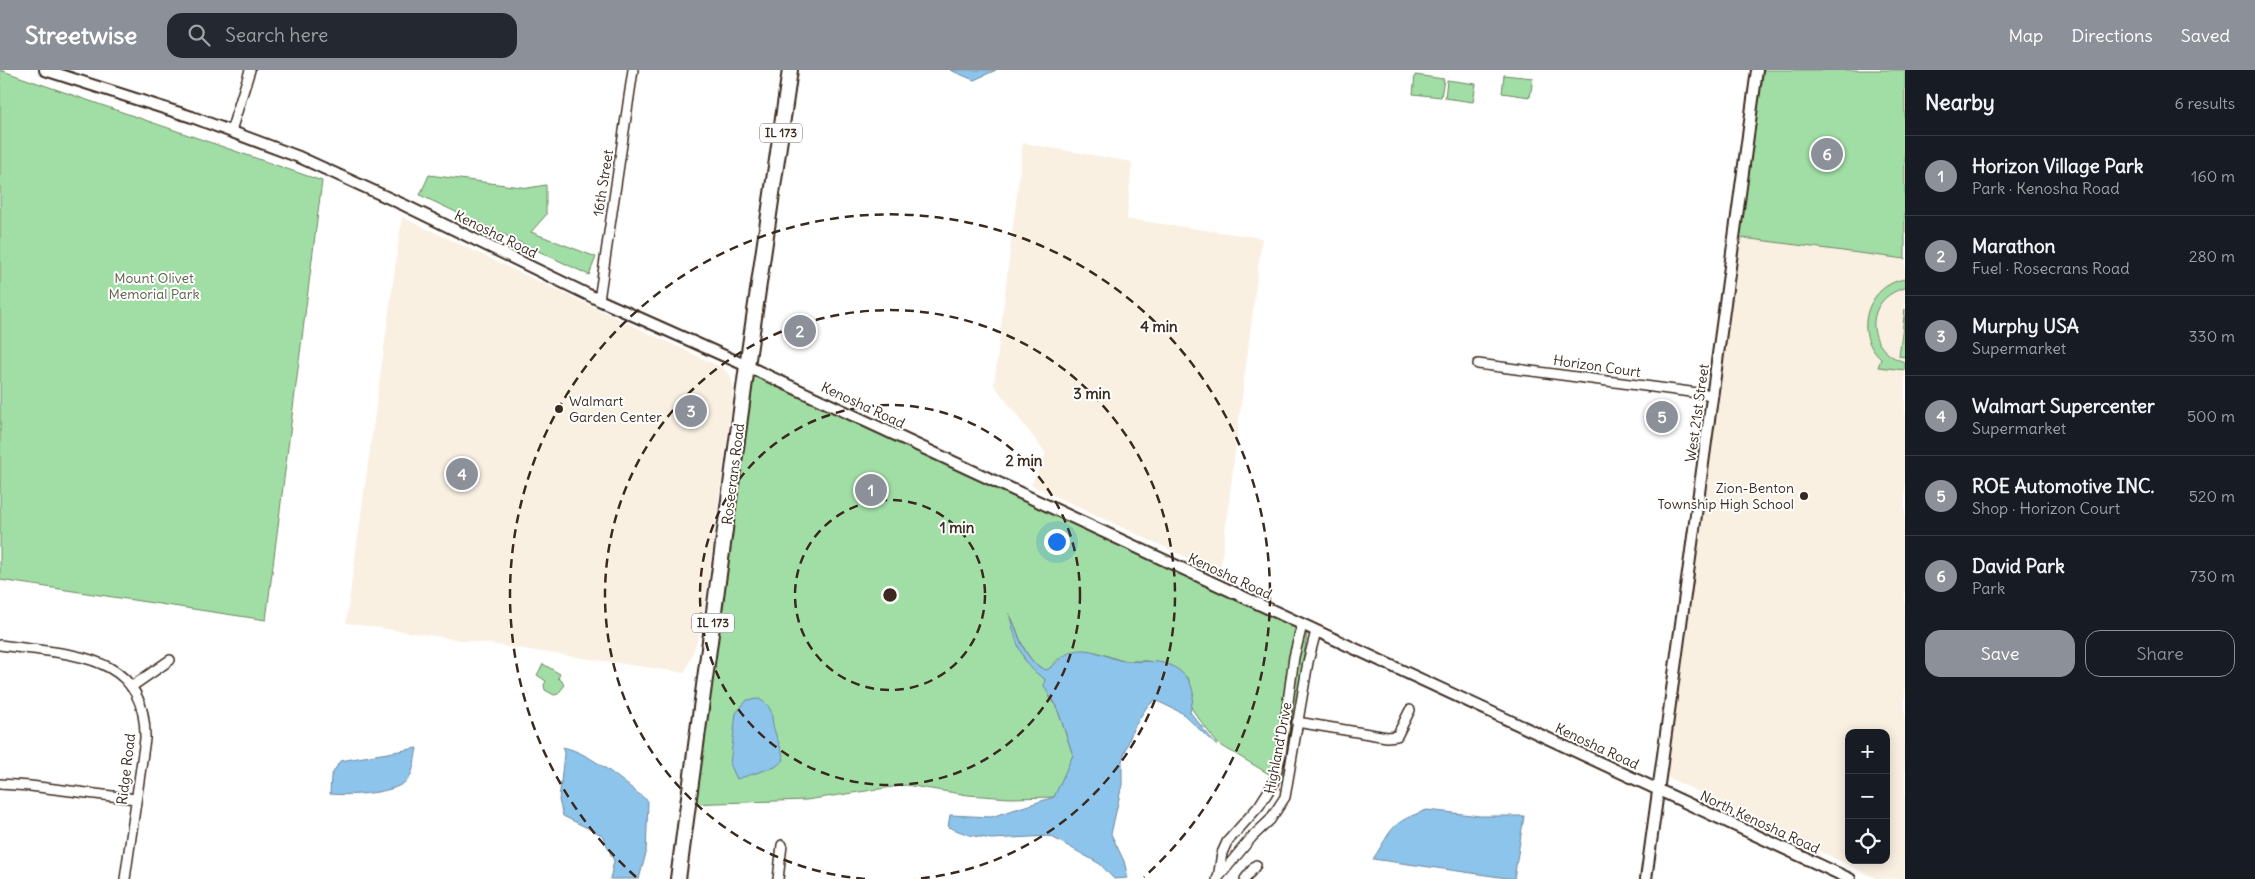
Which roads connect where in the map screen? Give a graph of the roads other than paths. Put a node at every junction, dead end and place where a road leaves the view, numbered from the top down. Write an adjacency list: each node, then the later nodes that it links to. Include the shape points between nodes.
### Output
1 (45, 70): 6 (street, Kenosha Road)
2 (250, 70): 6 (street)
3 (633, 70): 7 (street, 16th Street)
4 (790, 70): 9 (main road, Rosecrans Road / IL 173)
5 (1757, 70): 10 (street, West 21st Street)
6 (231, 131): 7 (street, Kenosha Road, via 299,157 387,197)
7 (598, 300): 9 (street, Kenosha Road)
8 (1478, 364): 10 (street, Horizon Court)
9 (747, 366): 11 (street, Kenosha Road); 24 (main road, Rosecrans Road / IL 173)
10 (1713, 395): 19 (street, West 21st Street)
11 (1302, 625): 12 (street, Kenosha Road); 26 (street, Highland Drive, via 1274,784 1227,842)
12 (1316, 631): 17 (street, Highland Drive); 19 (street, Kenosha Road)
13 (0, 645): 15 (street, Ridge Road, via 80,657 110,666)
14 (170, 660): 15 (street)
15 (132, 687): 20 (street, Ridge Road, via 141,702 145,722)
16 (1410, 710): 17 (street, via 1397,736 1386,737)
17 (1297, 722): 26 (street, Highland Drive, via 1286,797 1270,820)
18 (0, 784): 20 (street)
19 (1659, 790): 28 (street, West 21st Street); 29 (street, North Kenosha Road)
20 (136, 799): 23 (street, Ridge Road)
21 (782, 844): 25 (street)
22 (1256, 865): 27 (street)
23 (125, 879)
24 (678, 879)
25 (778, 879)
26 (1217, 879)
27 (1245, 879)
28 (1646, 879)
29 (1850, 879)

